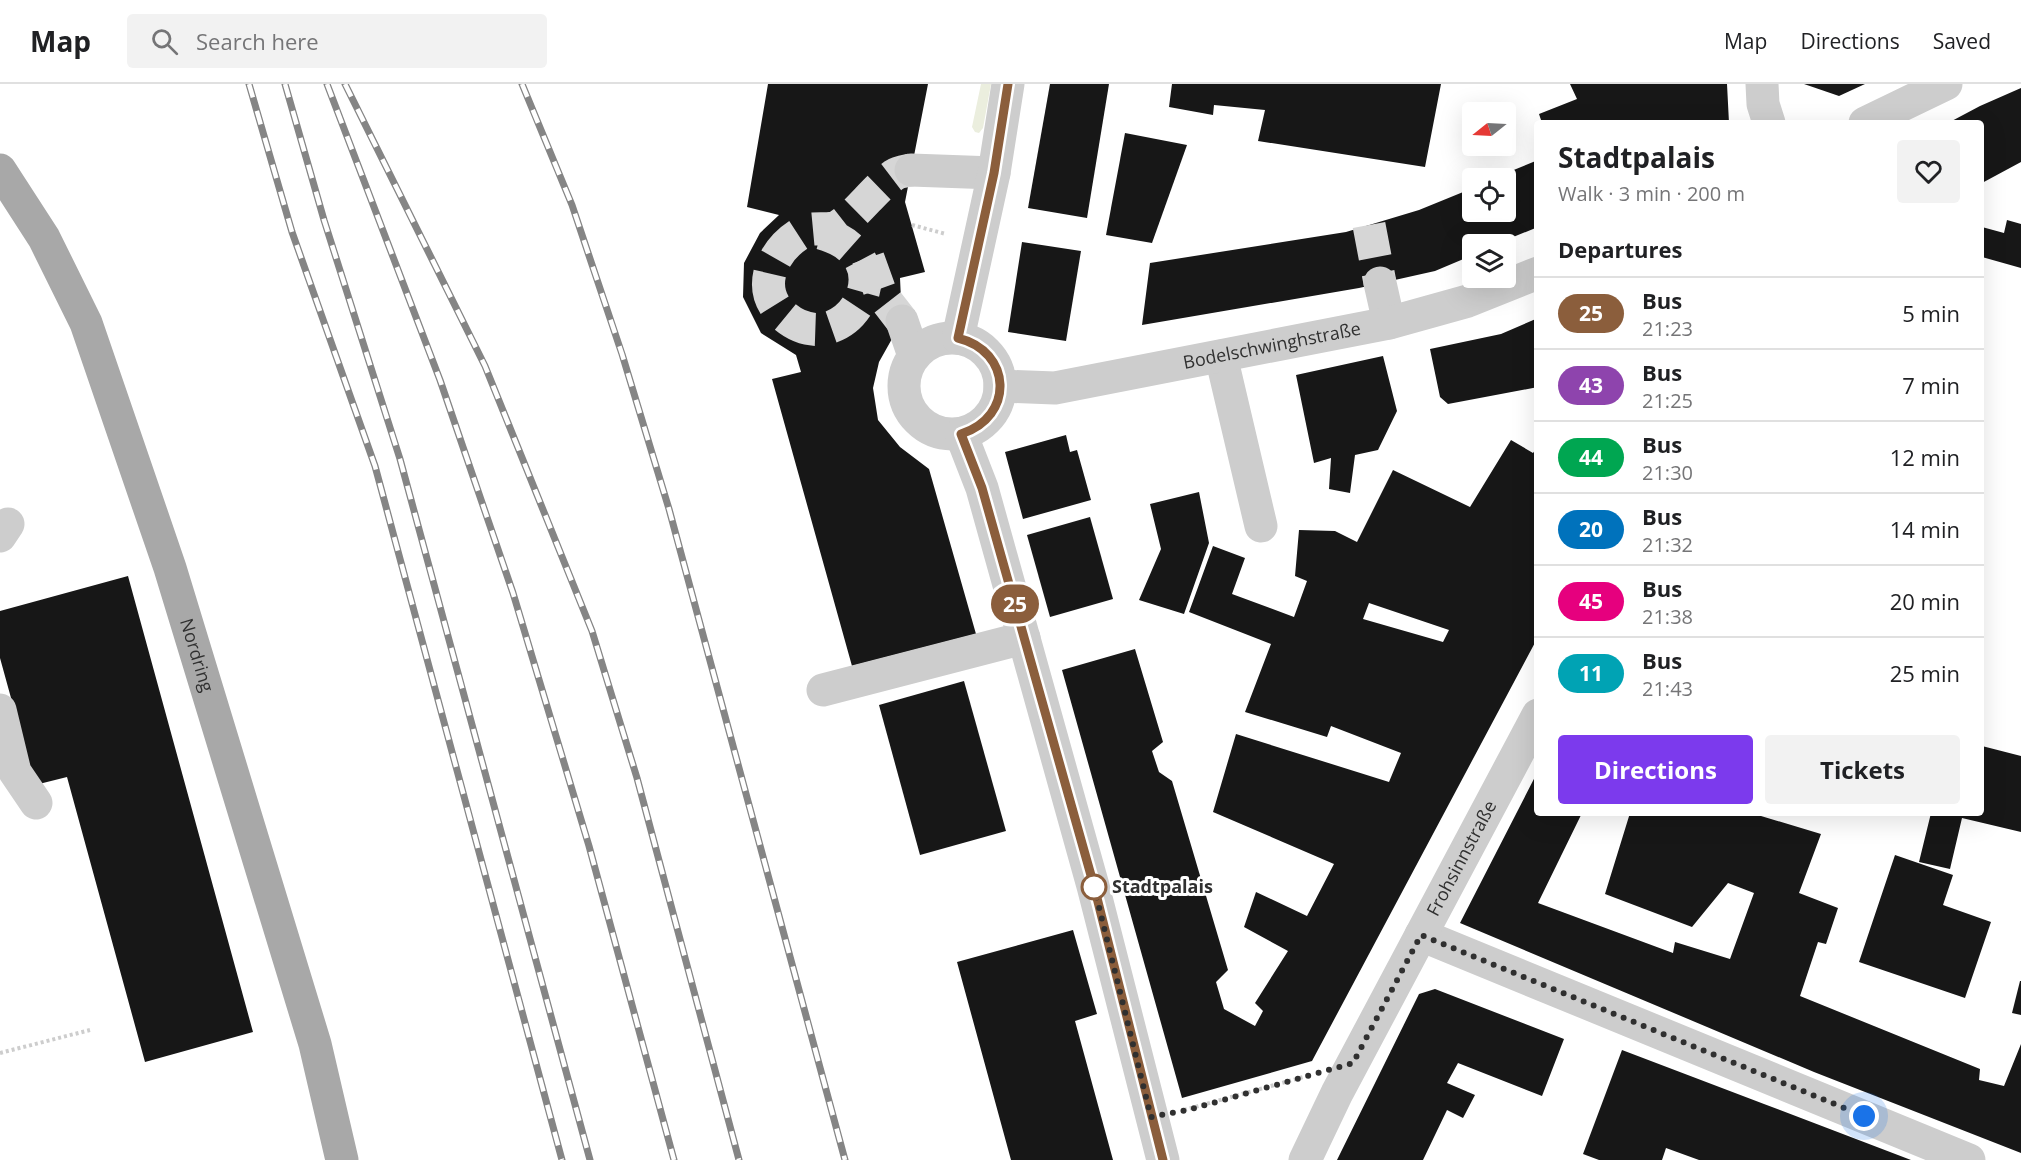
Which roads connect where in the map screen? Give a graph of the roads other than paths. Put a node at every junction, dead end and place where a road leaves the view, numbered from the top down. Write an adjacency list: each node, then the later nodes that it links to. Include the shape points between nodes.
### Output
1 (1008, 84): 8 (street)
2 (1762, 84): 4 (street)
3 (1946, 84): 5 (street)
4 (1768, 120)
5 (1871, 120)
6 (0, 170): 25 (main road, Nordring, via 44,238 90,334 170,568 315,1044)
7 (911, 170): 8 (street)
8 (994, 173): 13 (street)
9 (1534, 275): 12 (street, Bodelschwinghstraße, via 1468,301)
10 (1380, 283): 12 (street)
11 (902, 321): 14 (street)
12 (1389, 323): 15 (street, Bodelschwinghstraße)
13 (958, 338): 14 (street, via 932,341); 16 (street, via 988,354 995,363)
14 (914, 356): 17 (street, via 904,377 905,401 910,412 938,433)
15 (1221, 356): 16 (street, Bodelschwinghstraße, via 1055,388); 18 (street)
16 (1000, 386): 17 (street, via 990,417)
17 (961, 434): 19 (street, via 982,488)
18 (1261, 526)
19 (1024, 638): 20 (street); 26 (street, via 1094,886)
20 (823, 690)
21 (0, 710): 23 (street, via 15,772)
22 (1534, 723): 24 (street, Frohsinnstraße)
23 (36, 803)
24 (1421, 935): 27 (street, Frohsinnstraße); 28 (street)
25 (342, 1160)
26 (1163, 1160)
27 (1305, 1160)
28 (1969, 1160)

